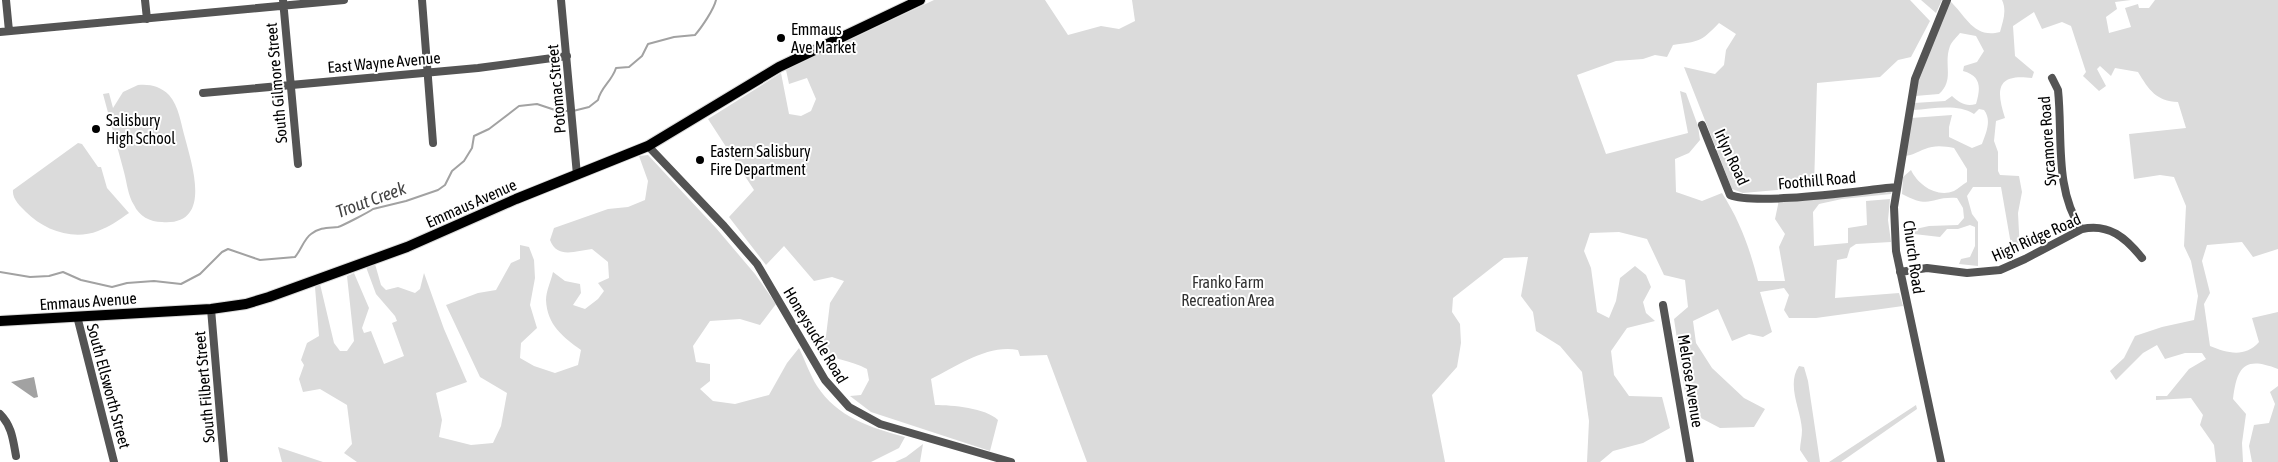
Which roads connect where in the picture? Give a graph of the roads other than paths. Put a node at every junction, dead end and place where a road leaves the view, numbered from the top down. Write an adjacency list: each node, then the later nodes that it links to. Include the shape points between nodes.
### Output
1 (6, 0): 11 (street)
2 (145, 0): 9 (street)
3 (344, 0): 8 (street)
4 (422, 0): 13 (street)
5 (562, 0): 12 (street, Potomac Street)
6 (920, 0): 19 (main road, Emmaus Avenue, via 779,67)
7 (1947, 0): 22 (street, Church Road, via 1915,79)
8 (283, 3): 9 (street); 15 (street, South Gilmore Street)
9 (146, 19): 11 (street)
10 (0, 32): 11 (street)
11 (9, 32)
12 (567, 56): 13 (street, East Wayne Avenue); 21 (street, Potomac Street)
13 (428, 72): 15 (street, East Wayne Avenue); 18 (street)
14 (2052, 78): 24 (street, Sycamore Road, via 2058,90 2063,182 2069,205)
15 (290, 85): 16 (street, East Wayne Avenue); 20 (street, South Gilmore Street)
16 (203, 93)
17 (1702, 124): 23 (street, Irlyn Road, via 1730,194)
18 (433, 143)
19 (648, 146): 21 (main road, Emmaus Avenue); 35 (street, Honeysuckle Road, via 756,264 825,380 849,407 880,424)
20 (298, 164)
21 (577, 175): 28 (main road, Emmaus Avenue, via 341,271 246,304)
22 (1897, 187): 23 (street, Foothill Road); 26 (street, Church Road, via 1894,232)
23 (1740, 198)
24 (2081, 229): 25 (street, High Ridge Road, via 2096,227 2113,231); 26 (street, High Ridge Road, via 2000,270 1976,273 1928,268)
25 (2142, 258)
26 (1900, 272): 37 (street, Church Road)
27 (1663, 304): 36 (street, Melrose Avenue)
28 (211, 309): 29 (main road, Emmaus Avenue); 34 (street, South Filbert Street)
29 (76, 316): 30 (main road, Emmaus Avenue); 33 (street, South Ellsworth Street)
30 (0, 321)
31 (0, 414): 32 (street, via 12,430)
32 (16, 456)
33 (114, 462)
34 (224, 462)
35 (1011, 462)
36 (1690, 462)
37 (1941, 462)

